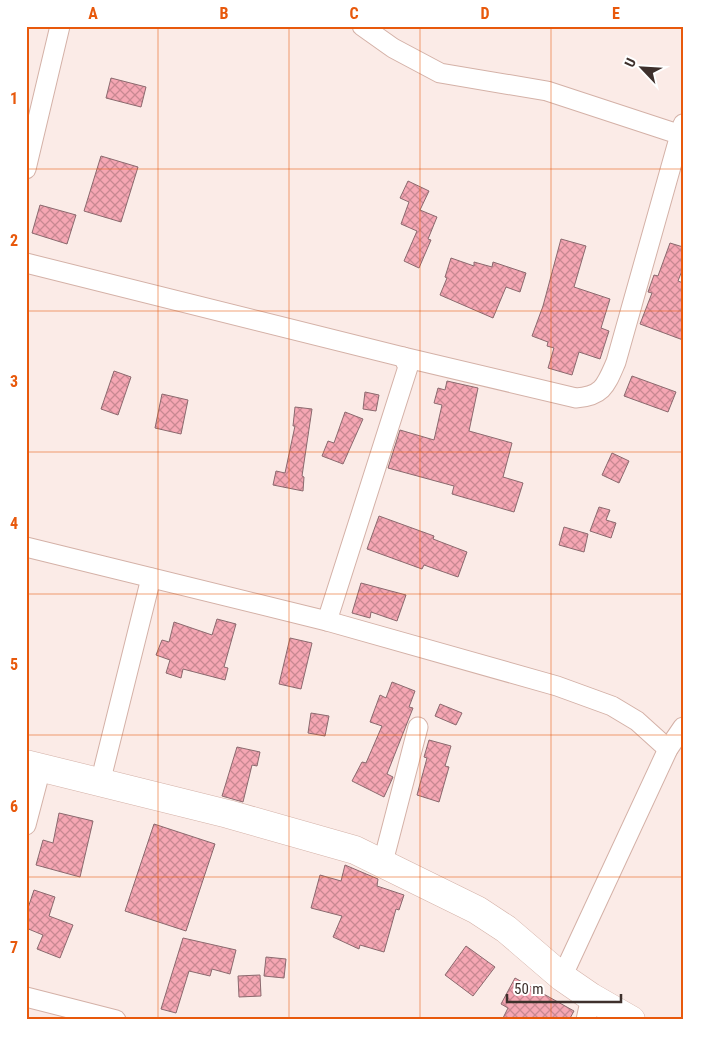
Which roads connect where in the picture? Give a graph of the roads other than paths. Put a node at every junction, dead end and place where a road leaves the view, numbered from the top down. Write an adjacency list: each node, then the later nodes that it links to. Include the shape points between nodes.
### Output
1 (60, 26): 4 (street)
2 (362, 26): 3 (street, via 393,48 440,73 547,91)
3 (682, 129): 6 (street, via 616,362 607,384 592,397 576,398)
4 (26, 169)
5 (26, 263): 6 (street)
6 (404, 357): 9 (street, via 408,367)
7 (26, 547): 8 (street)
8 (152, 578): 9 (street); 14 (street)
9 (327, 622): 12 (street, via 557,686 612,706 637,721)
10 (418, 727): 16 (street)
11 (683, 727): 12 (street)
12 (668, 749): 17 (street)
13 (33, 766): 14 (highway); 15 (street)
14 (100, 783): 16 (highway, via 228,814 355,850)
15 (26, 825)
16 (383, 862): 17 (highway, via 477,910 506,929)
17 (562, 977): 19 (highway)
18 (26, 997): 20 (street)
19 (589, 1009): 21 (highway)
20 (116, 1020)
21 (630, 1020)

